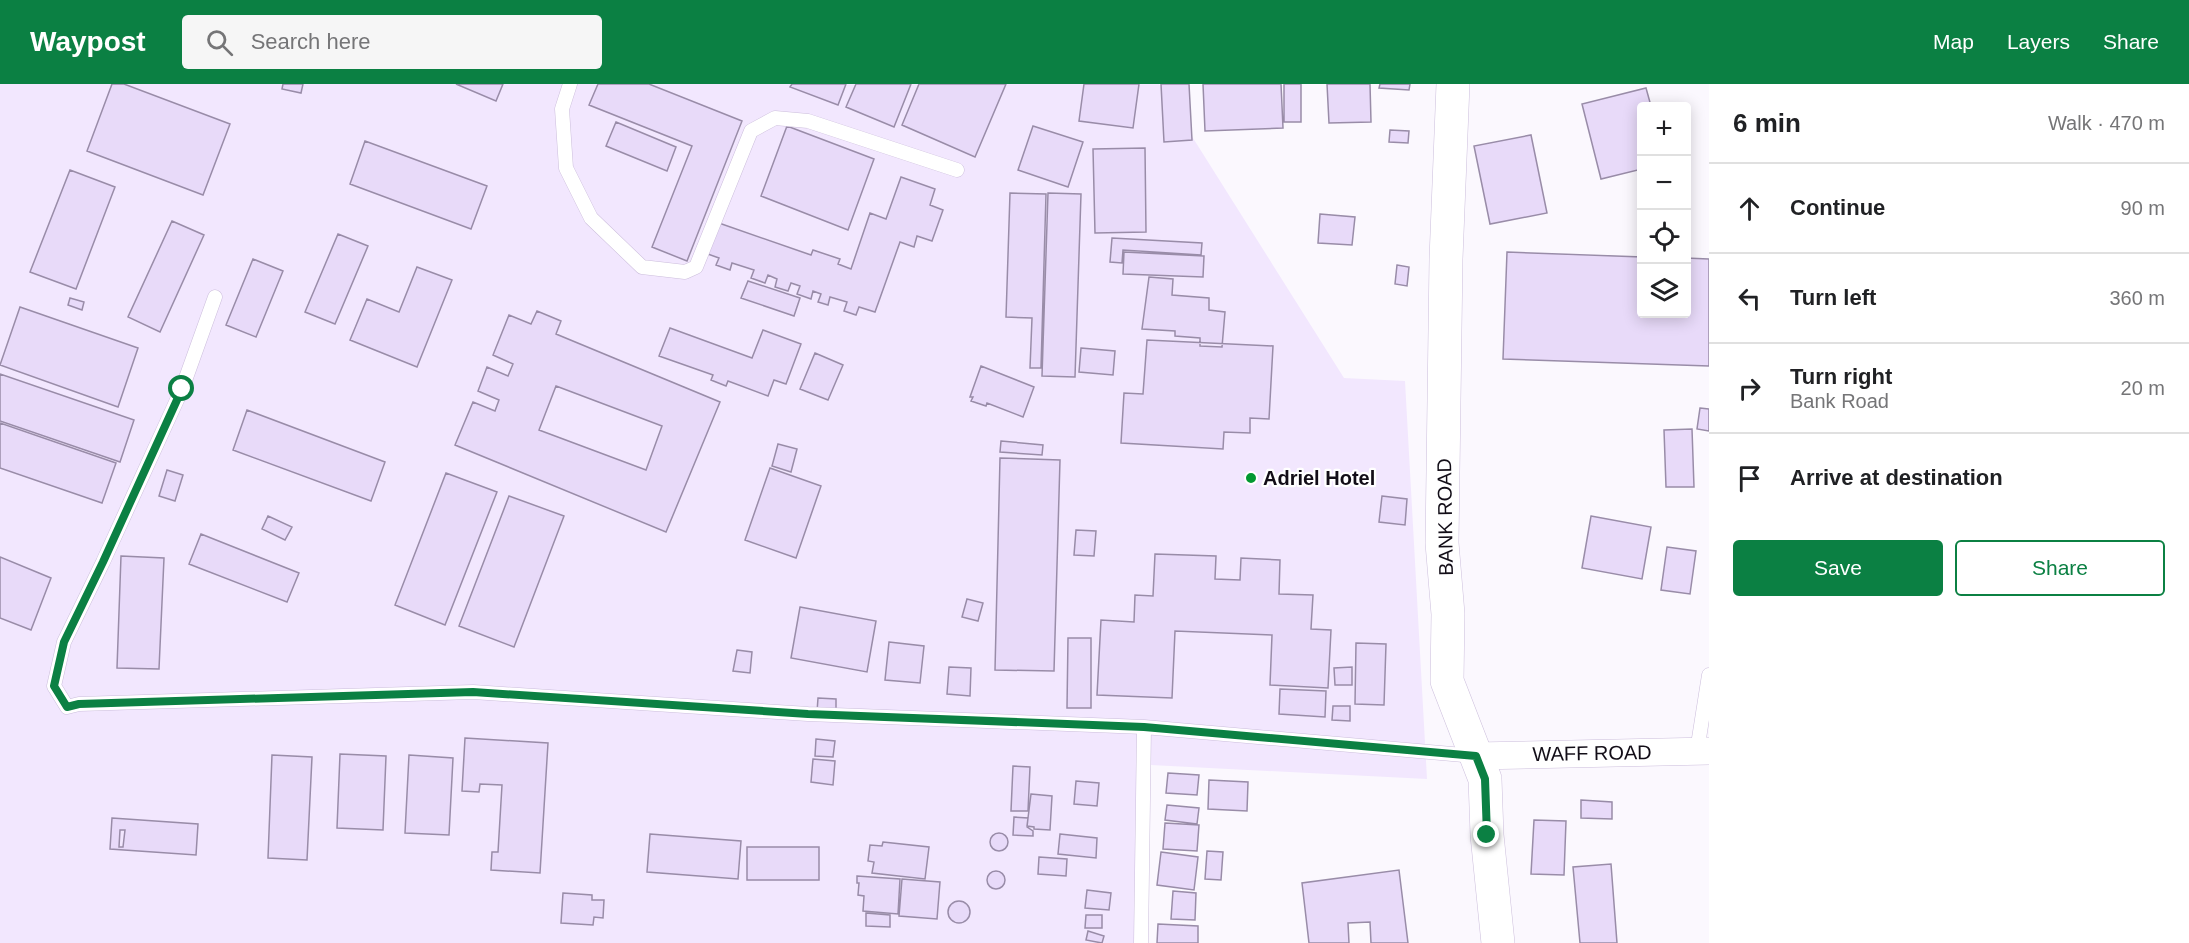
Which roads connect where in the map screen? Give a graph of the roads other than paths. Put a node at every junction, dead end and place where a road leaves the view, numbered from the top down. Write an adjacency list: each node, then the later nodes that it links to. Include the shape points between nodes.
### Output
1 (570, 84): 3 (lane, via 562,108 566,168 591,218 642,267 685,272 696,267 751,130 775,118 808,121)
2 (1453, 84): 8 (street, BANK ROAD, via 1442,543 1448,681)
3 (957, 170)
4 (215, 297): 6 (lane, via 182,389 64,642 54,686 67,707 90,703 473,692 808,714)
5 (1709, 675): 7 (lane)
6 (1144, 727): 8 (lane); 9 (lane)
7 (1703, 751): 8 (street, WAFF ROAD)
8 (1476, 756): 10 (street, BANK ROAD, via 1485,779)
9 (1141, 943)
10 (1497, 943)

